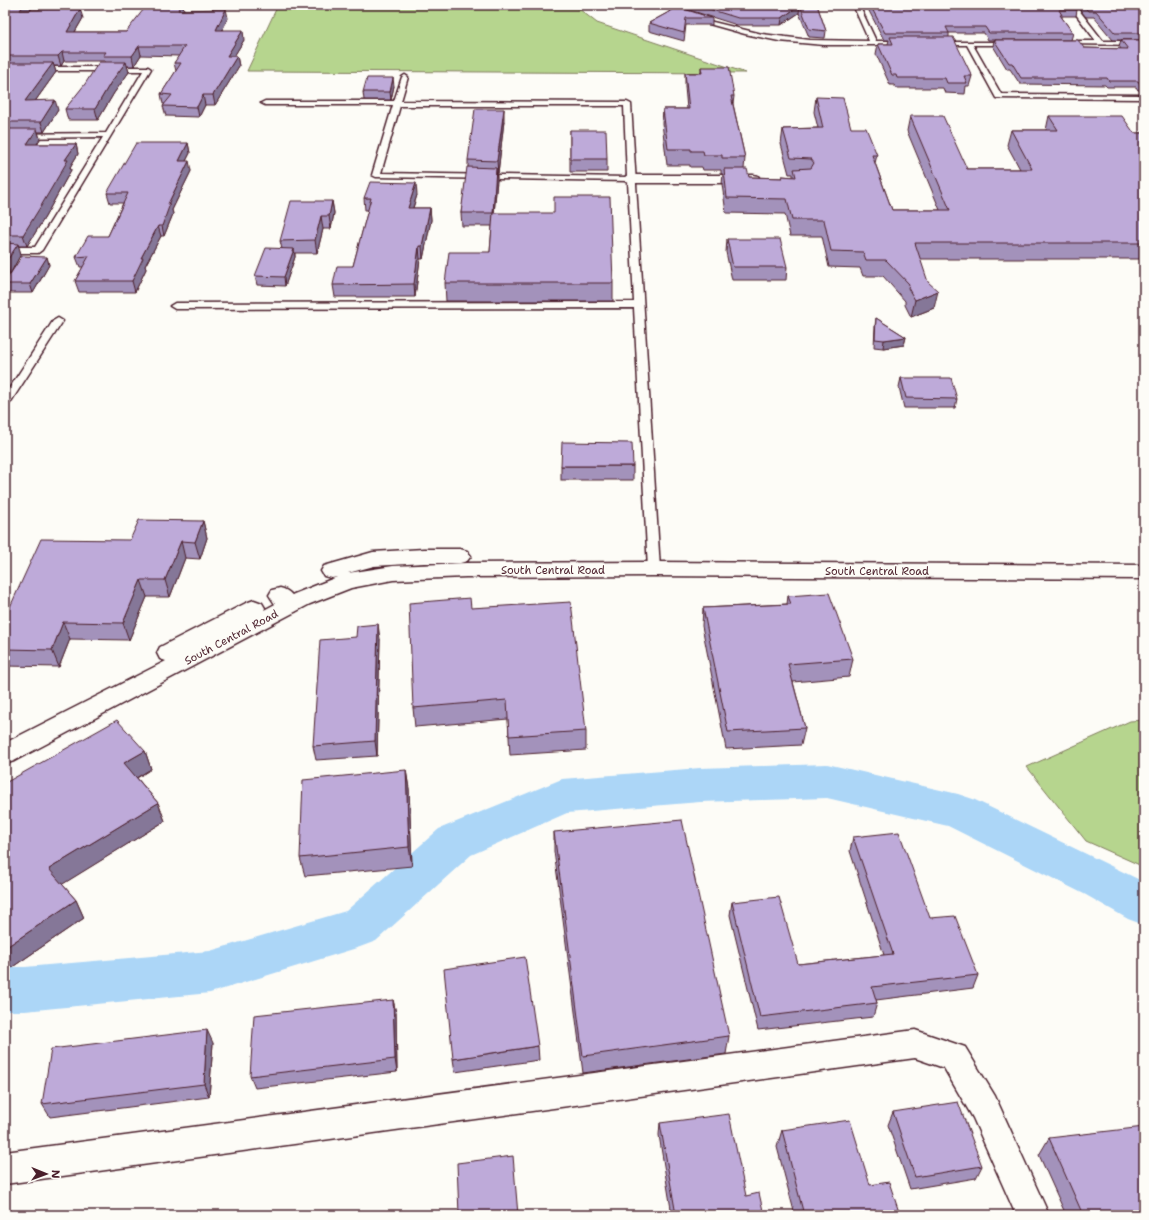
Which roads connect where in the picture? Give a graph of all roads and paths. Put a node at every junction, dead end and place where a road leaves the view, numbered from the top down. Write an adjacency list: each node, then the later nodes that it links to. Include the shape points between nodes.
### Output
1 (661, 5): 4 (lane, via 737,31 771,38 826,43)
2 (856, 5): 4 (lane)
3 (1072, 5): 10 (lane)
4 (873, 43): 5 (lane)
5 (910, 43)
6 (932, 43): 7 (lane)
7 (969, 43): 8 (lane); 14 (lane, via 999,96)
8 (1015, 43)
9 (1054, 43): 10 (lane)
10 (1101, 43): 11 (lane)
11 (1144, 43)
12 (5, 68): 17 (lane, via 148,68)
13 (405, 77): 16 (lane)
14 (1144, 97)
15 (265, 103): 16 (lane)
16 (397, 103): 19 (lane, via 627,104); 19 (lane, via 376,175)
17 (107, 135): 18 (lane); 21 (lane, via 38,250)
18 (5, 136)
19 (631, 179): 20 (street); 22 (lane)
20 (765, 179)
21 (5, 250)
22 (638, 305): 23 (lane); 27 (lane)
23 (175, 306)
24 (58, 321): 25 (lane)
25 (5, 403)
26 (1144, 560): 27 (street, South Central Road, via 851,559)
27 (654, 562): 28 (street, South Central Road); 29 (street, South Central Road, via 393,573 346,581 302,599)
28 (1144, 572)
29 (284, 601): 30 (street, South Central Road); 31 (street, South Central Road, via 220,643)
30 (5, 737)
31 (5, 754)
32 (5, 1168): 33 (street, via 915,1044 954,1057 984,1107)
33 (1033, 1215)

